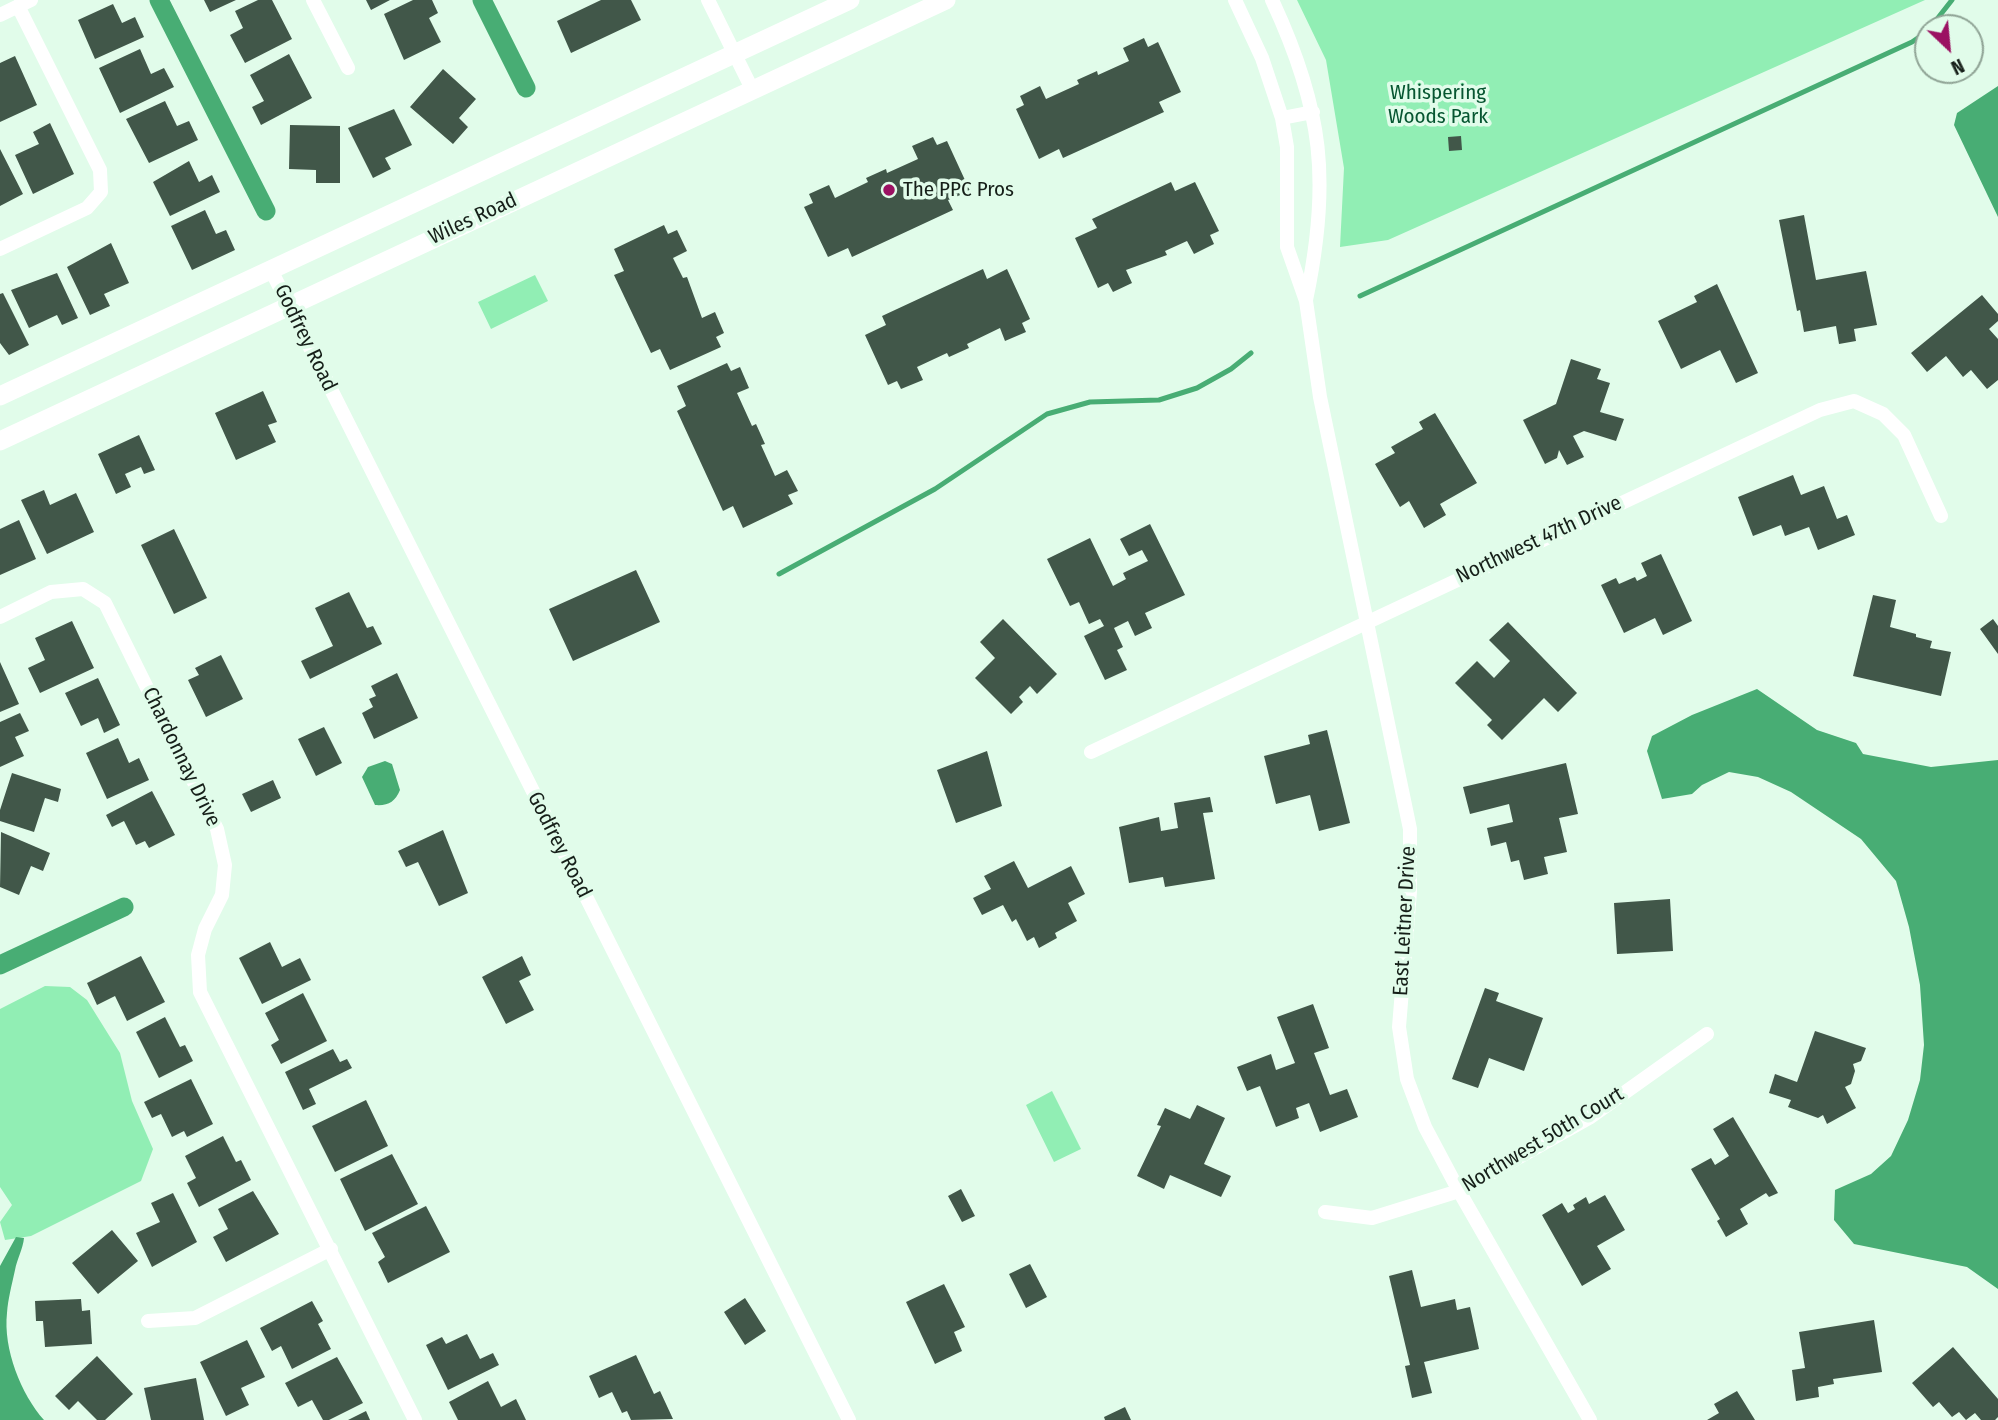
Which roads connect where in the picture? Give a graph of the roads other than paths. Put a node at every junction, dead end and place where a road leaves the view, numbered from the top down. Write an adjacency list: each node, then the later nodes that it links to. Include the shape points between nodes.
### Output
1 (313, 0): 10 (street)
2 (708, 0): 9 (street)
3 (850, 0): 9 (main road, Wiles Road)
4 (946, 0): 11 (main road, Wiles Road)
5 (1235, 0): 13 (street, East Leitner Drive, via 1262,58)
6 (1272, 0): 12 (street, East Leitner Drive, via 1294,46)
7 (25, 3): 8 (street); 14 (street, via 100,170 101,192 87,208)
8 (0, 15)
9 (735, 54): 11 (street); 15 (main road, Wiles Road)
10 (348, 68)
11 (752, 91): 17 (main road, Wiles Road)
12 (1313, 112): 13 (street); 16 (street, East Leitner Drive, via 1320,146 1320,213)
13 (1282, 118): 16 (street, East Leitner Drive, via 1287,147 1287,247)
14 (0, 249)
15 (271, 270): 17 (street, Godfrey Road); 18 (main road, Wiles Road)
16 (1306, 301): 22 (street, East Leitner Drive, via 1320,397)
17 (289, 304): 19 (main road, Wiles Road); 30 (street, Godfrey Road)
18 (0, 396)
19 (0, 441)
20 (1941, 516): 22 (street, Northwest 47th Drive, via 1904,435 1883,414 1854,401 1820,410)
21 (0, 617): 27 (street, Chardonnay Drive, via 51,592 83,589 105,603 218,829 225,865 223,885 198,955 200,992)
22 (1367, 620): 23 (street, Northwest 47th Drive); 25 (street, East Leitner Drive, via 1410,828 1399,1027 1407,1079 1425,1127)
23 (1091, 752)
24 (1707, 1034): 25 (street, Northwest 50th Court, via 1589,1118)
25 (1459, 1191): 26 (street, Northwest 50th Court, via 1372,1218); 31 (street, East Leitner Drive)
26 (1325, 1212)
27 (331, 1249): 28 (street, via 195,1318); 29 (street, Chardonnay Drive)
28 (148, 1321)
29 (415, 1420)
30 (849, 1420)
31 (1590, 1420)

